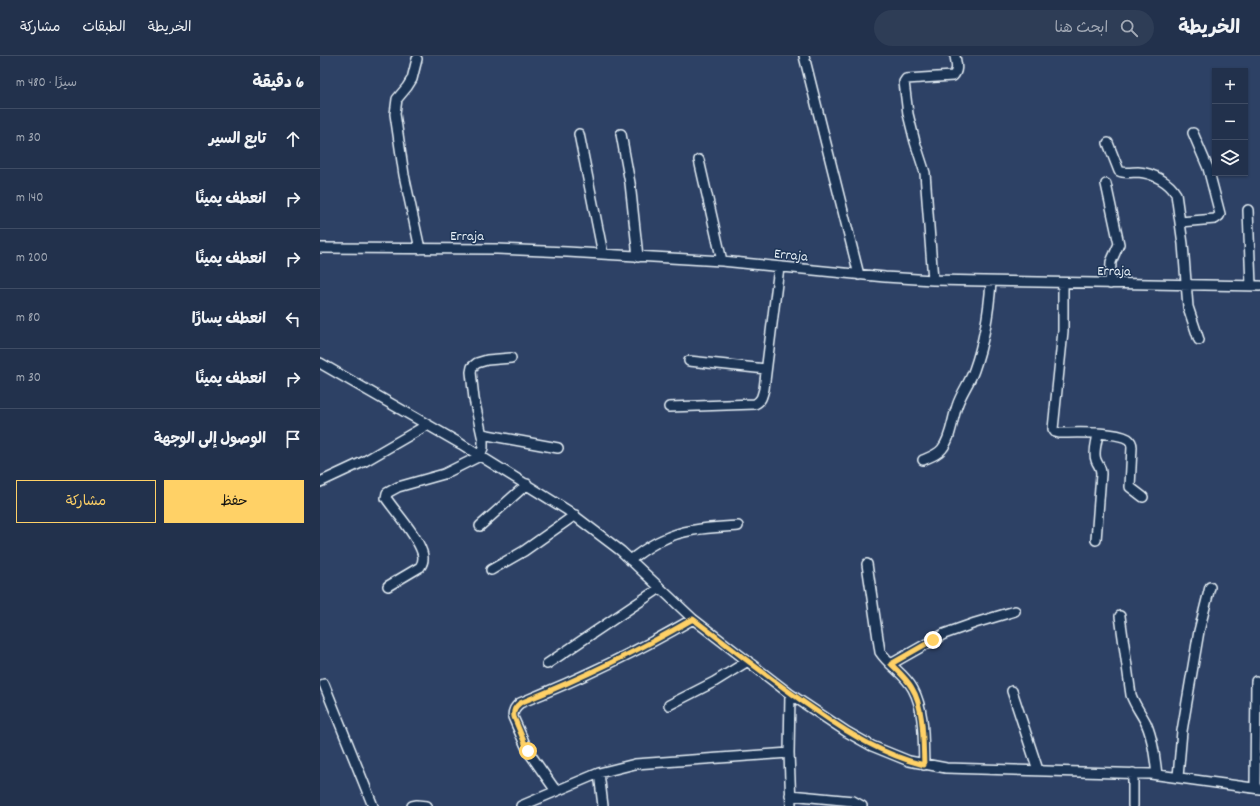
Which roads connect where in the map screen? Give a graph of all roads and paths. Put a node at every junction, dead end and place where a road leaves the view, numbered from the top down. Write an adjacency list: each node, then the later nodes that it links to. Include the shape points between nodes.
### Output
1 (804, 56): 18 (street)
2 (955, 56): 19 (street, via 957,68 953,76 913,78 904,82 908,114 926,180)
3 (417, 59): 13 (street, via 412,79 397,99 395,114 404,175)
4 (1193, 133): 11 (street, via 1208,168 1220,214 1215,219)
5 (579, 134): 14 (street)
6 (621, 134): 15 (street, via 631,190)
7 (1108, 143): 11 (street, via 1119,171 1147,173 1172,188 1176,194)
8 (699, 160): 16 (street)
9 (1106, 184): 22 (street, via 1119,244 1111,262)
10 (1248, 210): 24 (street)
11 (1180, 222): 23 (street)
12 (320, 248): 13 (street, Erraja)
13 (420, 249): 14 (street, Erraja, via 497,249)
14 (603, 254): 15 (street, Erraja)
15 (638, 256): 16 (street, Erraja)
16 (722, 261): 17 (street, Erraja)
17 (779, 267): 18 (street, Erraja); 29 (street)
18 (859, 275): 19 (street, Erraja)
19 (932, 280): 20 (street, Erraja)
20 (991, 282): 21 (street, Erraja); 36 (street, via 986,325 974,371 960,398 942,449)
21 (1063, 283): 22 (street, Erraja); 33 (street, via 1063,331 1053,429 1059,433)
22 (1110, 284): 23 (street, Erraja)
23 (1186, 285): 24 (street, Erraja); 25 (street, via 1188,307)
24 (1256, 286)
25 (1199, 340)
26 (512, 358): 32 (street, via 487,360 472,367 474,399)
27 (689, 361): 29 (street)
28 (320, 363): 31 (street)
29 (766, 369): 30 (street, via 762,398 755,404)
30 (669, 407)
31 (427, 425): 35 (street); 37 (street, via 365,461)
32 (482, 434): 34 (street); 35 (street, via 483,448)
33 (1098, 434): 39 (street, via 1119,436 1131,442 1130,487); 43 (street, via 1095,456 1101,467 1101,474)
34 (558, 448)
35 (480, 456): 38 (street); 47 (street, via 444,474 398,487 387,493 386,498 413,535 423,557 420,567)
36 (923, 460)
37 (320, 482)
38 (526, 484): 40 (street); 41 (street)
39 (1143, 497)
40 (575, 515): 44 (street); 46 (street, via 524,551)
41 (480, 526)
42 (738, 526): 44 (street, via 677,534 662,539)
43 (1096, 540)
44 (630, 560): 49 (street)
45 (866, 564): 55 (street, via 880,652)
46 (491, 570)
47 (388, 586)
48 (1210, 587): 67 (street, via 1199,631 1182,731)
49 (660, 588): 52 (street); 54 (street)
50 (1015, 611): 55 (street, via 944,634)
51 (1120, 616): 66 (street, via 1131,695 1146,722 1155,755)
52 (693, 619): 53 (street); 69 (street, via 574,681 520,703 515,708 514,717 526,746)
53 (748, 661): 59 (street); 60 (street)
54 (547, 664)
55 (891, 664): 62 (street, via 912,688 917,701 921,719)
56 (1256, 681): 68 (street)
57 (324, 684): 71 (street)
58 (1012, 691): 63 (street)
59 (790, 694): 61 (street); 62 (street, via 872,746)
60 (669, 705)
61 (789, 753): 64 (street, via 652,762); 70 (street)
62 (924, 765): 63 (street, via 946,768)
63 (1038, 770): 65 (street)
64 (599, 772): 69 (street); 75 (street)
65 (1133, 773): 66 (street); 78 (street)
66 (1157, 775): 67 (street)
67 (1178, 778): 68 (street)
68 (1257, 788)
69 (556, 791): 74 (street)
70 (790, 795): 76 (street); 77 (street, via 853,801)
71 (373, 806)
72 (412, 806): 73 (street)
73 (427, 806)
74 (522, 806)
75 (603, 806)
76 (791, 806)
77 (862, 806)
78 (1133, 806)

